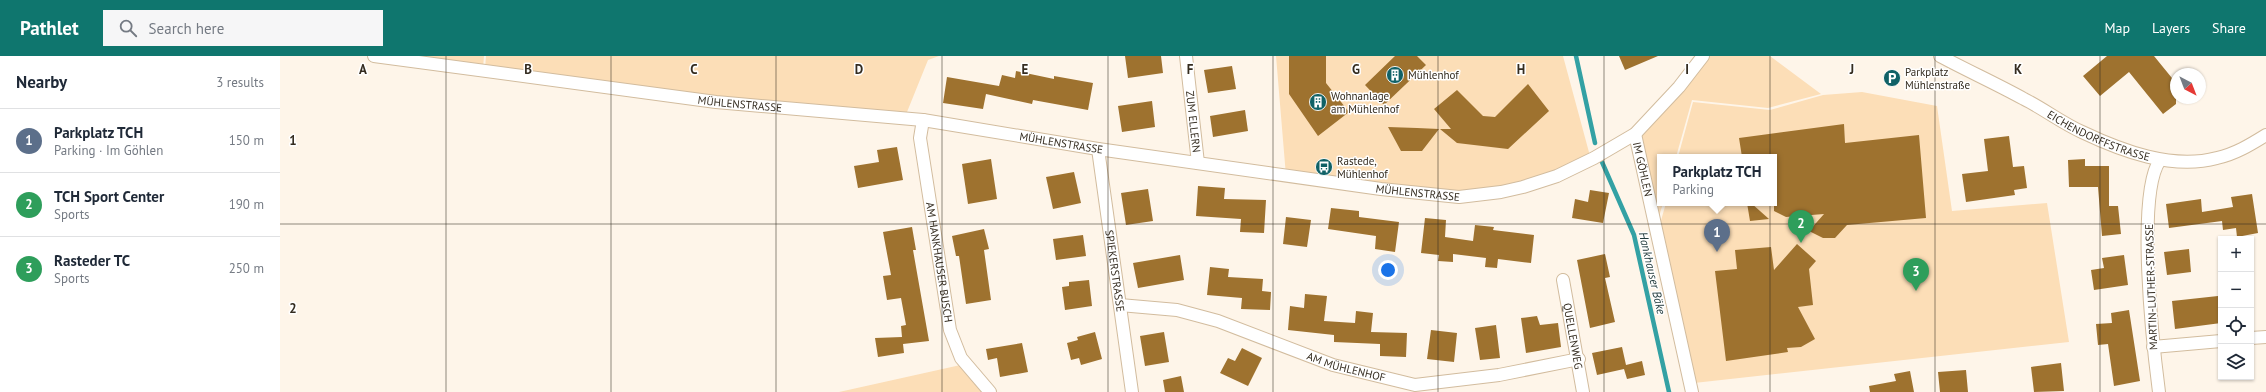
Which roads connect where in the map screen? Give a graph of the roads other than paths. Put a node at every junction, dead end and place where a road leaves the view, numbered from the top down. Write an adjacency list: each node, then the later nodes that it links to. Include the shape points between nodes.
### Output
1 (374, 56): 5 (street, MÜHLENSTRASSE, via 716,102)
2 (1186, 56): 10 (street, ZUM ELLERN)
3 (1703, 56): 6 (street, MÜHLENSTRASSE, via 1679,87)
4 (1940, 56): 9 (street, EICHENDORFFSTRASSE, via 2024,98 2081,132)
5 (923, 120): 8 (street, MÜHLENSTRASSE); 19 (street, AM HANKHAUSER BUSCH, via 920,138 950,330 961,358)
6 (1634, 134): 10 (street, MÜHLENSTRASSE, via 1557,176 1500,192 1459,196 1381,190); 22 (street, IM GÖHLEN)
7 (2266, 135): 9 (street, EICHENDORFFSTRASSE, via 2234,153 2216,159 2193,162)
8 (1098, 149): 10 (street, MÜHLENSTRASSE); 12 (street, SPIEKERSTRASSE)
9 (2160, 160): 16 (street, MARTIN-LUTHER-STRASSE, via 2154,168 2150,185 2148,237)
10 (1198, 163)
11 (1563, 280): 17 (street, QUELLENWEG)
12 (1120, 305): 18 (street, AM MÜHLENHOF, via 1177,310 1231,326 1333,365); 20 (street, SPIEKERSTRASSE)
13 (2266, 337): 14 (street)
14 (2254, 338)
15 (2218, 341): 16 (street)
16 (2153, 347): 23 (street, MARTIN-LUTHER-STRASSE)
17 (1578, 359): 18 (street, AM MÜHLENHOF); 21 (street, QUELLENWEG)
18 (1416, 388)
19 (990, 392)
20 (1132, 392)
21 (1584, 392)
22 (1692, 392)
23 (2158, 392)

